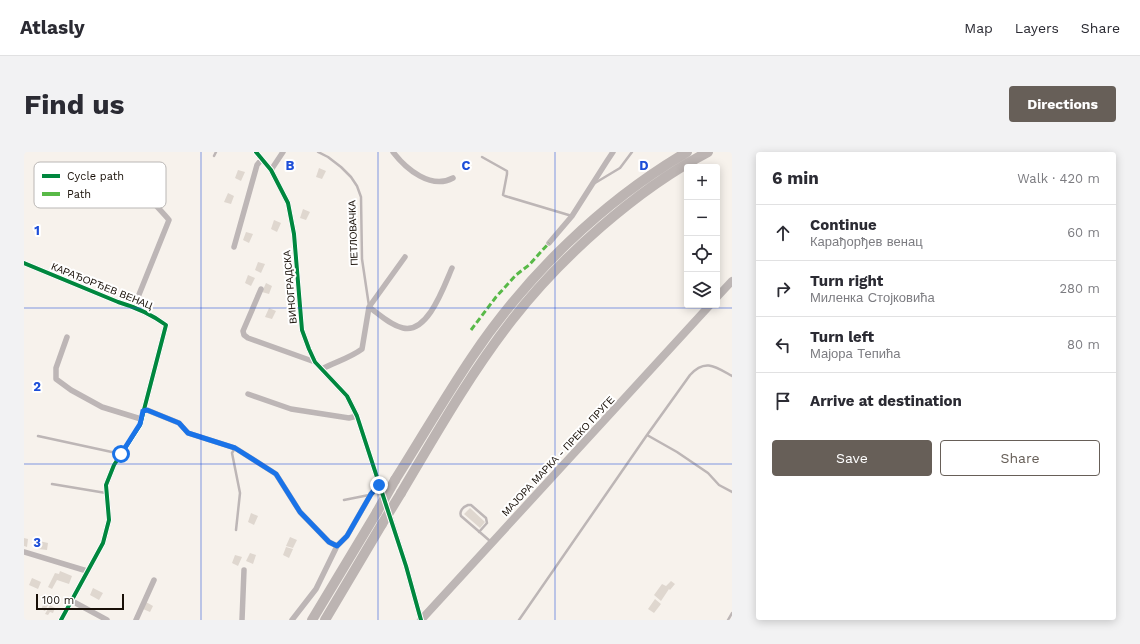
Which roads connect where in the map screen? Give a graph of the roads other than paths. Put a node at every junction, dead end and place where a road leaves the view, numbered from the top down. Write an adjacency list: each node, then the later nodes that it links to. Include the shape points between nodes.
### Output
1 (216, 152): 10 (lane)
2 (256, 152): 12 (street, ВИНОГРАДСКА)
3 (282, 152): 13 (street)
4 (318, 152): 27 (lane, ПЕТЛОВАЧКА, via 341,167 357,186 361,197 362,259)
5 (393, 152): 14 (street, via 420,177 448,181)
6 (613, 152): 15 (street)
7 (632, 152): 15 (lane, via 620,168)
8 (687, 152): 62 (highway, bridge, via 641,182 601,213 527,285 498,321 440,406)
9 (708, 152): 63 (highway, bridge, via 653,187 614,217 571,255 531,296 471,378)
10 (214, 156)
11 (482, 157): 17 (lane, via 507,171 503,195)
12 (261, 160): 13 (street, ВИНОГРАДСКА); 19 (street, via 257,165)
13 (271, 170): 30 (street, ВИНОГРАДСКА, via 288,203 294,234 302,330)
14 (453, 178)
15 (591, 186): 17 (street)
16 (159, 208): 26 (street, via 169,220)
17 (572, 216): 18 (street)
18 (549, 243)
19 (234, 246)
20 (406, 257): 27 (street, ПЕТЛОВАЧКА)
21 (24, 264): 26 (street, КАРАЂОРЂЕВ ВЕНАЦ)
22 (452, 268): 27 (street, via 432,309 422,323 403,328 391,323)
23 (732, 281): 25 (street)
24 (261, 289): 30 (street, via 243,331 244,335)
25 (720, 294)
26 (134, 306): 34 (street, КАРАЂОРЂЕВ ВЕНАЦ, via 166,325)
27 (369, 307): 31 (street, ПЕТЛОВАЧКА, via 362,349)
28 (707, 308): 49 (street, МАЈОРА МАРКА - ПРЕКО ПРУГЕ)
29 (67, 338): 36 (street, via 56,368 56,378 71,390 102,407)
30 (315, 362): 31 (street, ВИНОГРАДСКА)
31 (322, 369): 35 (street, ВИНОГРАДСКА, via 347,396)
32 (732, 376): 37 (lane, via 714,365 696,368)
33 (248, 394): 35 (street, via 291,409 349,418)
34 (143, 411): 36 (street, КАРАЂОРЂЕВ ВЕНАЦ); 39 (street, via 147,410 179,423 188,433)
35 (357, 416): 42 (street, ВИНОГРАДСКА)
36 (141, 419): 40 (street, КАРАЂОРЂЕВ ВЕНАЦ)
37 (647, 435): 43 (lane, via 708,473 719,485); 65 (lane)
38 (38, 436): 40 (lane)
39 (235, 448): 47 (lane, via 232,454 240,493); 50 (street, via 276,474 300,512 329,542)
40 (121, 454): 44 (street, КАРАЂОРЂЕВ ВЕНАЦ, via 106,485)
41 (52, 484): 44 (lane)
42 (379, 485): 45 (street); 64 (street, ВИНОГРАДСКА)
43 (732, 492)
44 (107, 493): 53 (street, КАРАЂОРЂЕВ ВЕНАЦ, via 109,520 103,543)
45 (371, 494): 46 (lane); 50 (street, via 347,536)
46 (344, 500)
47 (236, 530)
48 (479, 532): 48 (lane, via 486,524 486,518 468,505 462,509 461,515); 49 (lane)
49 (492, 543): 64 (street, МАЈОРА МАРКА - ПРЕКО ПРУГЕ)
50 (337, 546): 61 (street, via 316,589)
51 (24, 552): 53 (street)
52 (244, 570): 60 (street)
53 (87, 571): 55 (street, КАРАЂОРЂЕВ ВЕНАЦ)
54 (154, 580): 59 (street)
55 (72, 601): 57 (street, КАРАЂОРЂЕВ ВЕНАЦ); 58 (street)
56 (732, 613): 66 (lane)
57 (61, 620)
58 (107, 620)
59 (136, 620)
60 (242, 620)
61 (292, 620)
62 (312, 620)
63 (325, 620)
64 (421, 620)
65 (519, 620)
66 (728, 620)

